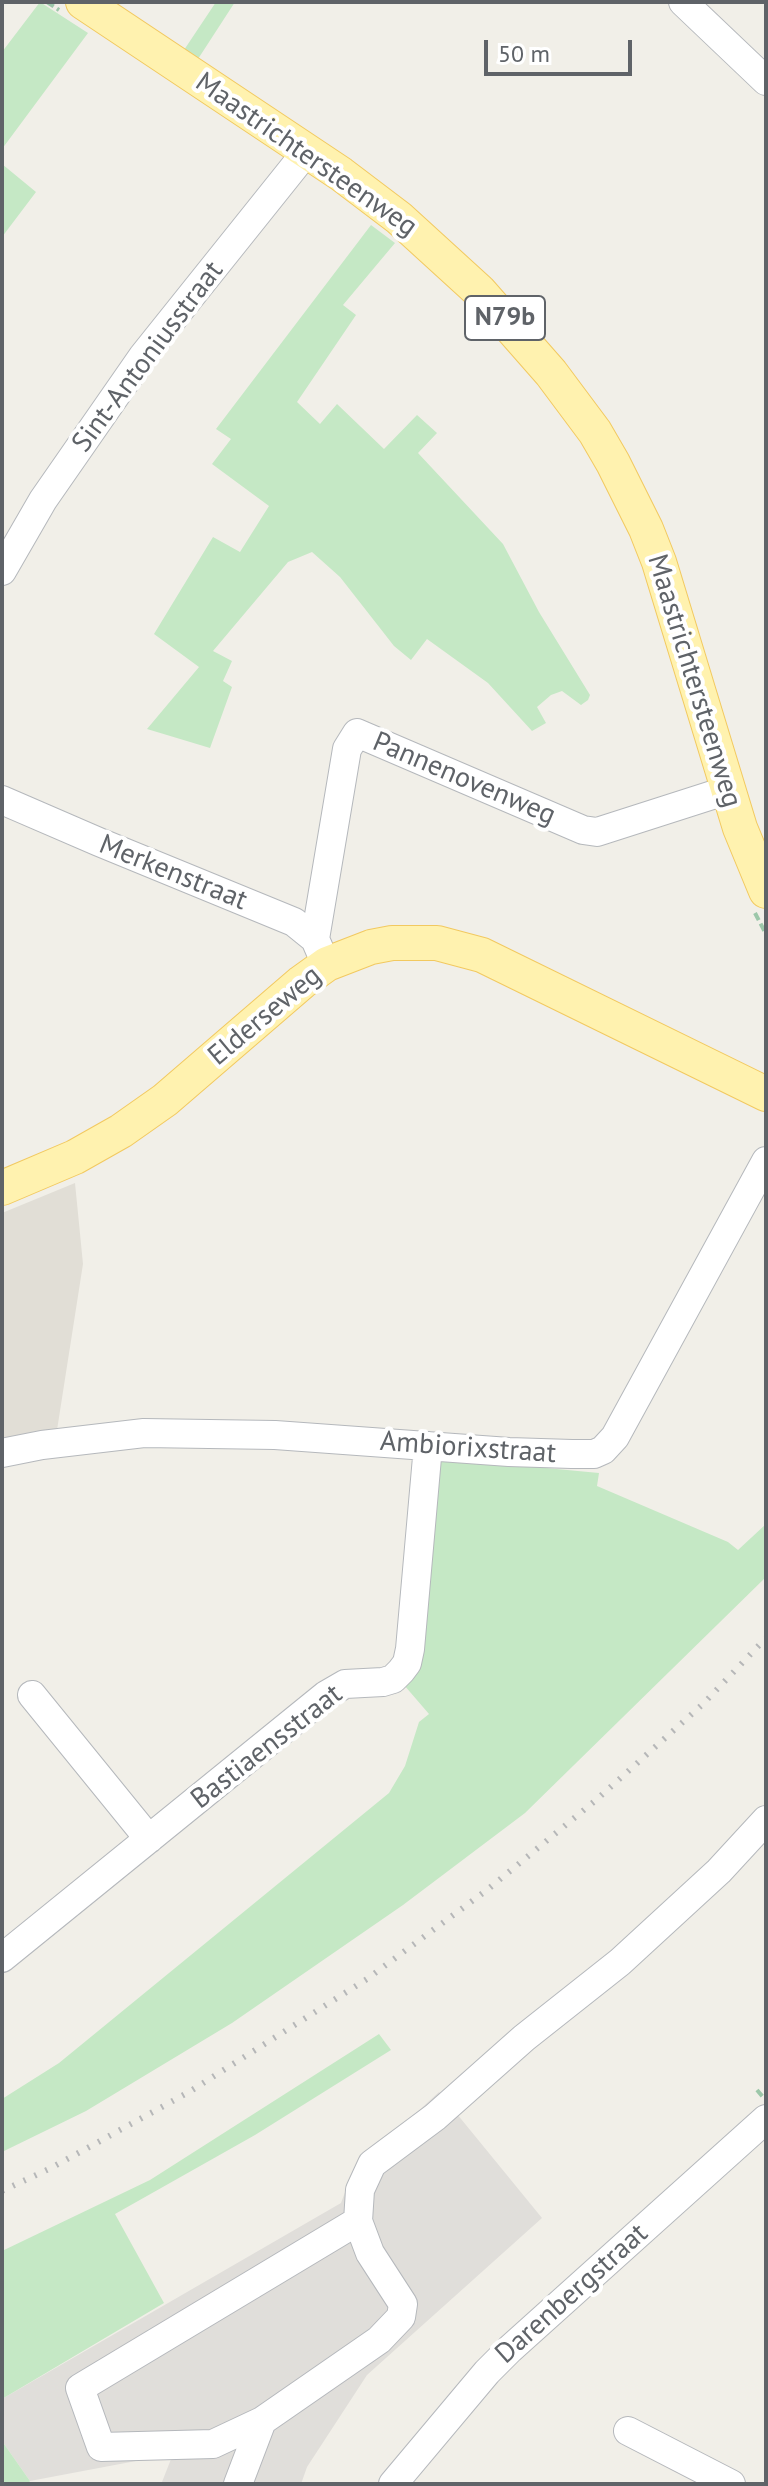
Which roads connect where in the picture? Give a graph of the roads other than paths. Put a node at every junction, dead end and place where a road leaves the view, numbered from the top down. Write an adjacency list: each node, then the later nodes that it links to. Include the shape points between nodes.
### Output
1 (683, 2): 3 (street)
2 (72, 6): 4 (main road, Maastrichtersteenweg / N79b)
3 (766, 81)
4 (307, 151): 5 (street, Sint-Antoniusstraat, via 143,356 43,500); 6 (main road, Maastrichtersteenweg / N79b, via 399,218 479,291 595,432 659,562)
5 (2, 571)
6 (728, 790): 8 (main road, Maastrichtersteenweg / N79b); 9 (street, Pannenovenweg, via 597,832 583,830 357,733 347,749)
7 (2, 800): 9 (street, Merkenstraat, via 294,922)
8 (760, 901)
9 (321, 952): 10 (main road, Elderseweg, via 415,941 459,947); 12 (main road, Elderseweg, via 302,982 165,1100 75,1157)
10 (766, 1094)
11 (766, 1161): 13 (street, Ambiorixstraat, via 610,1445 594,1454)
12 (2, 1188)
13 (428, 1446): 14 (street, Ambiorixstraat, via 144,1433); 17 (street, Bastiaensstraat, via 407,1663 393,1679 345,1684 326,1695)
14 (2, 1453)
15 (32, 1695): 17 (street)
16 (766, 1820): 20 (street, via 620,1962 372,2164 360,2190)
17 (149, 1839): 18 (street, Bastiaensstraat)
18 (2, 1958)
19 (766, 2119): 24 (street, Darenbergstraat, via 510,2349)
20 (358, 2221): 21 (street, via 370,2253 403,2304 401,2317 379,2340); 21 (street, via 80,2388 101,2447 213,2444)
21 (262, 2421): 23 (street)
22 (628, 2431): 25 (street)
23 (238, 2484)
24 (393, 2484)
25 (731, 2484)

